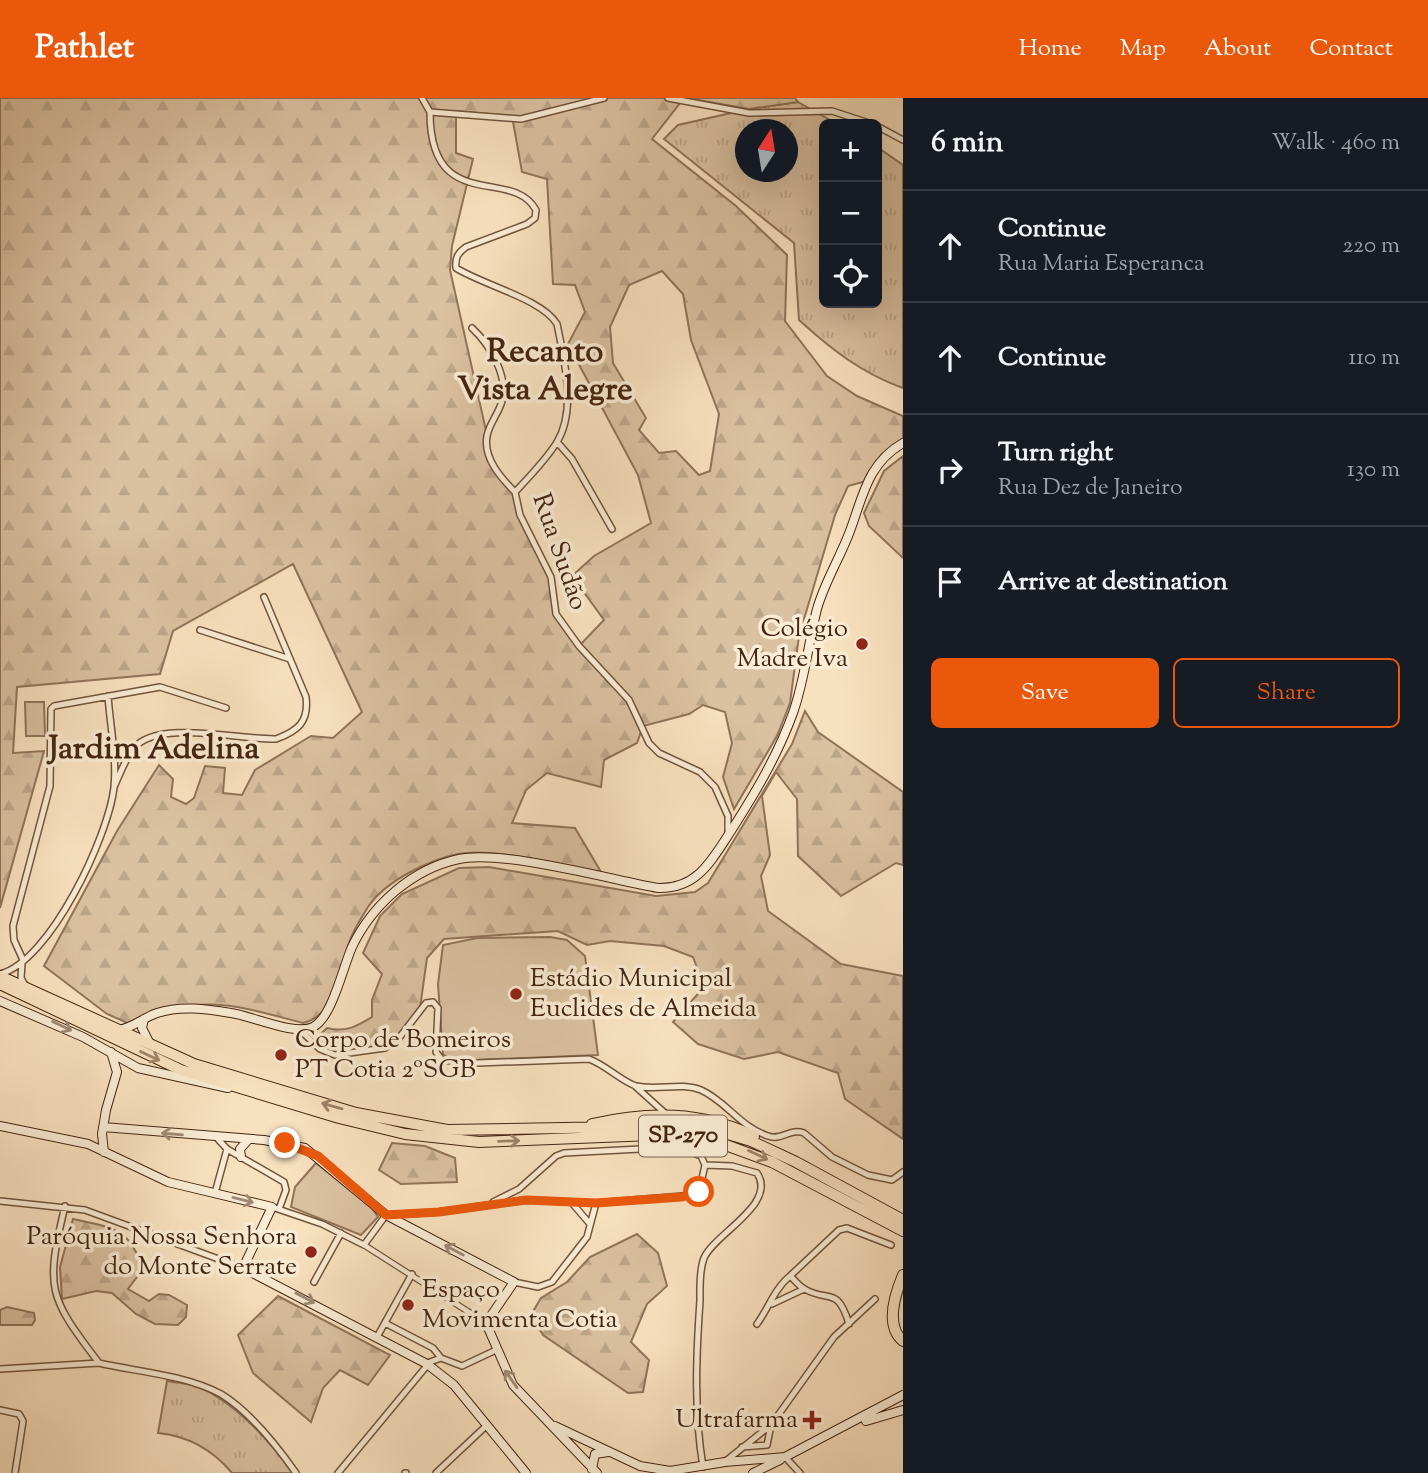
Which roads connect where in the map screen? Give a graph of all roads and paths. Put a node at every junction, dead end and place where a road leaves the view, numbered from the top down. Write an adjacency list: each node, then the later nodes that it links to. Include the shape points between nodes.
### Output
1 (422, 98): 4 (street)
2 (604, 98): 4 (street, via 521,119)
3 (668, 98): 5 (street, via 749,113 832,111)
4 (430, 113): 9 (street, Rua Sudão, via 430,136 453,175 515,192 531,200 536,210 527,224 466,247 455,261 465,274 552,315 568,397)
5 (856, 119)
6 (882, 129): 7 (street)
7 (903, 140)
8 (472, 328): 11 (street, via 489,347 502,384 503,398 487,435 487,450 498,474)
9 (558, 442): 11 (street, Rua Sudão); 12 (street)
10 (903, 443): 19 (main road, via 876,465 866,481 825,585 781,745)
11 (515, 492): 19 (street, Rua Sudão, via 520,515 551,577 556,614 629,700 649,743 659,753 700,772 715,787 729,816)
12 (612, 529)
13 (264, 597): 15 (street)
14 (200, 630): 15 (street)
15 (290, 659): 18 (street, via 307,710 303,723 292,733 247,740 171,732 150,735 135,747)
16 (108, 696): 17 (street, via 173,688); 18 (street); 20 (street, via 54,706 49,714 53,742 50,786 13,926)
17 (226, 708)
18 (114, 787): 20 (street, via 83,878 48,933)
19 (727, 836): 27 (main road, via 697,877 673,889 494,857 459,859 432,869 385,898 362,928 321,1021)
20 (23, 960): 21 (street); 23 (street, via 21,978)
21 (0, 975): 23 (highway, SP-270)
22 (0, 984): 33 (highway, SP-270, one-way to 33, via 152,1058)
23 (27, 988): 26 (highway, SP-270)
24 (0, 1001): 29 (main road, one-way to 29)
25 (144, 1019): 26 (main road); 27 (main road, via 196,1008); 28 (main road, via 142,1028)
26 (119, 1030): 28 (highway, SP-270)
27 (301, 1031): 32 (street, via 335,1055 385,1048 399,1038 426,1003 433,1002 438,1008 436,1052 442,1060 589,1059)
28 (149, 1044): 36 (highway, SP-270, one-way to 28, via 421,1127 241,1079)
29 (111, 1052): 30 (main road); 31 (main road)
30 (132, 1064): 31 (main road); 33 (main road, via 156,1074)
31 (117, 1072): 37 (main road)
32 (635, 1086): 34 (street); 46 (street, via 701,1090 743,1125 770,1138 798,1131 832,1157 868,1175 892,1180)
33 (238, 1090): 59 (highway, SP-270, one-way to 59, via 441,1140 704,1137 772,1162)
34 (666, 1114): 36 (highway); 44 (highway, via 729,1124)
35 (0, 1126): 40 (main road)
36 (566, 1129): 44 (highway, SP-270, via 699,1128 751,1141)
37 (103, 1131): 38 (main road, one-way to 37); 40 (main road); 42 (main road)
38 (217, 1138): 39 (main road); 41 (street)
39 (247, 1140): 43 (main road, via 240,1149); 56 (main road, via 305,1148)
40 (88, 1144): 42 (main road)
41 (227, 1149): 43 (street); 48 (street)
42 (104, 1152): 48 (main road, via 169,1182)
43 (241, 1157): 54 (street, via 284,1182 286,1190)
44 (796, 1162): 47 (highway, SP-270)
45 (705, 1165): 50 (street, via 701,1156 678,1147 556,1156 519,1189); 52 (street, via 695,1195); 94 (street, via 745,1169 757,1173 761,1181 751,1209 710,1247 704,1259 696,1367)
46 (903, 1172)
47 (836, 1182): 55 (highway); 57 (highway, SP-270)
48 (215, 1193): 54 (main road, one-way to 54)
49 (0, 1201): 53 (street)
50 (490, 1203): 51 (street); 56 (street)
51 (572, 1203): 52 (street); 58 (street)
52 (596, 1203): 58 (street)
53 (65, 1206): 63 (street, via 113,1219); 80 (street, via 52,1280 64,1317)
54 (275, 1208): 60 (street); 63 (main road)
55 (903, 1212)
56 (386, 1215): 61 (street); 68 (main road, one-way to 56)
57 (903, 1220)
58 (590, 1224): 68 (street, via 576,1255 552,1282 538,1287)
59 (903, 1231)
60 (341, 1233): 61 (street); 67 (street)
61 (364, 1245): 64 (street)
62 (891, 1245): 66 (street, via 847,1228 839,1230)
63 (243, 1268): 76 (main road, one-way to 76)
64 (412, 1275): 72 (street); 73 (street)
65 (903, 1275): 77 (highway, via 892,1317 893,1328)
66 (790, 1276): 69 (street); 71 (street)
67 (314, 1282)
68 (514, 1282): 73 (main road)
69 (804, 1289): 71 (street); 75 (street, via 833,1296 842,1303)
70 (875, 1299): 75 (street)
71 (772, 1304): 74 (street)
72 (385, 1323): 76 (street); 79 (street, via 433,1348)
73 (486, 1323): 78 (main road)
74 (757, 1324)
75 (849, 1324): 87 (street, via 816,1361)
76 (377, 1336): 81 (main road)
77 (903, 1341)
78 (496, 1350): 79 (street, via 462,1366); 86 (main road, one-way to 78, via 513,1385)
79 (441, 1358): 81 (street)
80 (99, 1363): 82 (street); 97 (street, via 199,1385 222,1395)
81 (427, 1364): 88 (main road, via 454,1385); 98 (street)
82 (0, 1369)
83 (903, 1395): 89 (main road)
84 (0, 1410): 96 (street, via 19,1414 23,1422)
85 (903, 1410): 89 (main road)
86 (553, 1425): 91 (main road); 95 (main road)
87 (771, 1425): 90 (street); 90 (street, via 767,1445)
88 (486, 1426): 99 (street); 100 (main road)
89 (837, 1431): 92 (main road)
90 (742, 1447): 93 (street)
91 (611, 1452): 94 (main road, via 640,1466); 95 (main road, via 595,1454)
92 (785, 1457): 93 (main road); 101 (main road); 102 (street)
93 (725, 1462): 94 (main road)
94 (701, 1470)
95 (594, 1471)
96 (15, 1473)
97 (296, 1473)
98 (338, 1473)
99 (436, 1473)
100 (526, 1473)
101 (753, 1473)
102 (800, 1473)

